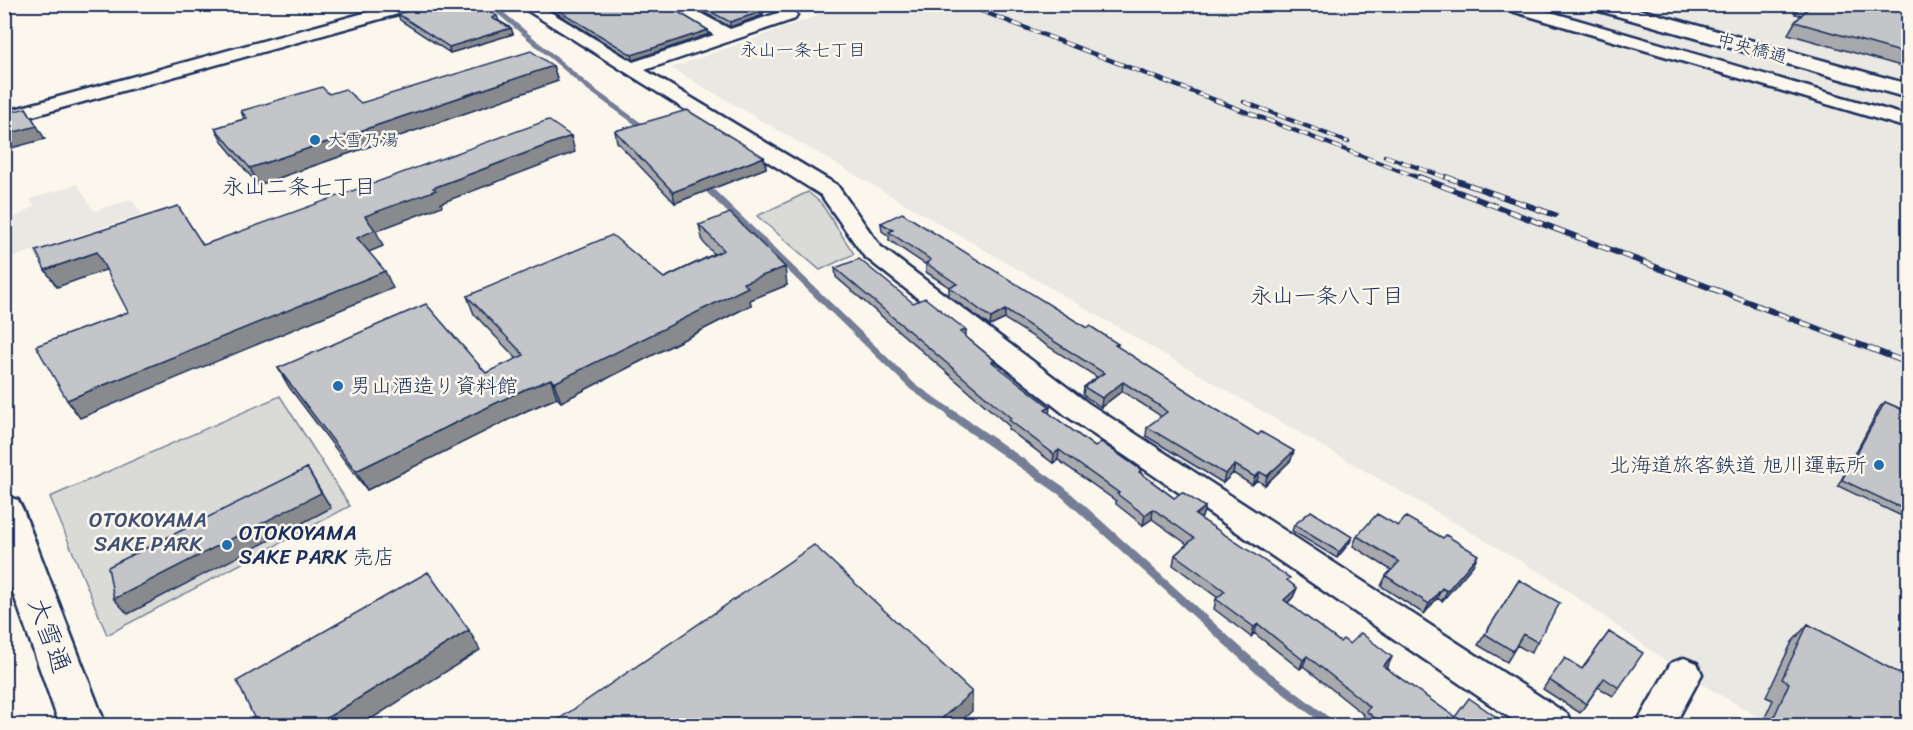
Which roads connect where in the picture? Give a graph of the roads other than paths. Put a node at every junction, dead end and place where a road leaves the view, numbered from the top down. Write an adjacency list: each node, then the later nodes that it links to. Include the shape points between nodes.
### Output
1 (417, 4): 12 (street)
2 (525, 4): 9 (street)
3 (670, 4): 8 (street)
4 (778, 4): 8 (street, via 789,15)
5 (1504, 4): 13 (street)
6 (1596, 4): 11 (main road, 中央橋通)
7 (1627, 4): 10 (main road, 中央橋通)
8 (729, 36): 9 (street)
9 (630, 69): 17 (street, via 829,190 872,251 1078,410)
10 (1908, 81)
11 (1908, 91)
12 (4, 118)
13 (1908, 122)
14 (4, 510): 16 (main road, 大雪通)
15 (1684, 674): 18 (street)
16 (82, 726)
17 (1554, 726)
18 (1654, 726)

